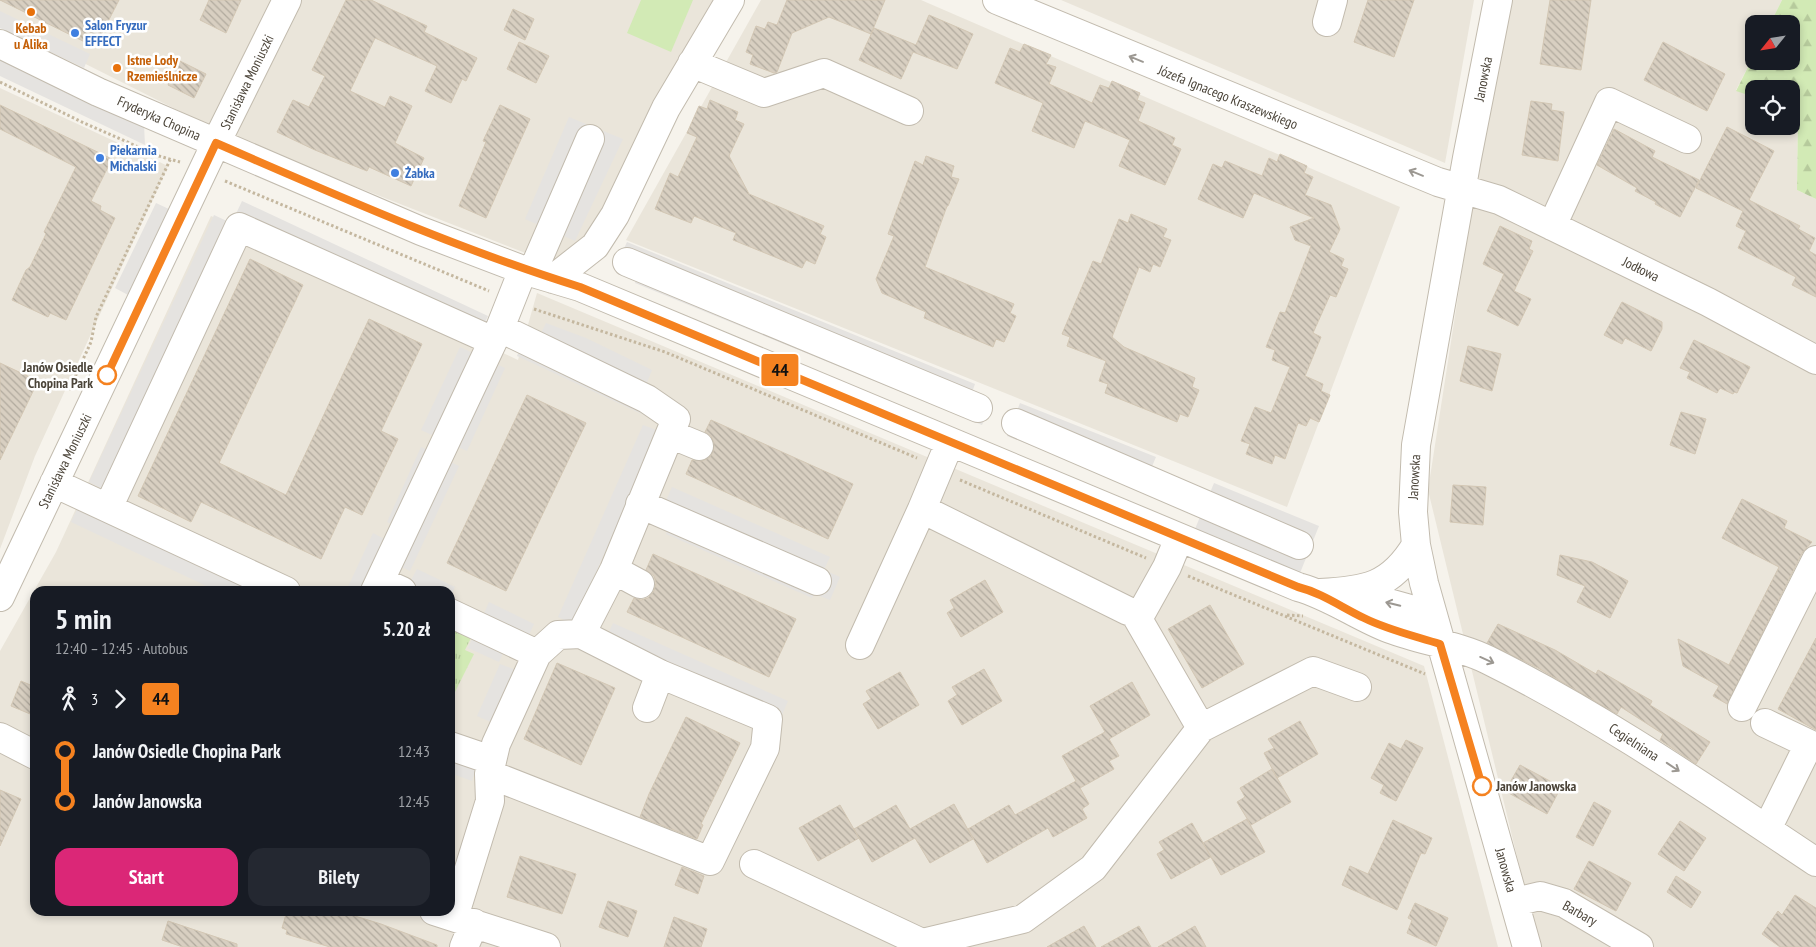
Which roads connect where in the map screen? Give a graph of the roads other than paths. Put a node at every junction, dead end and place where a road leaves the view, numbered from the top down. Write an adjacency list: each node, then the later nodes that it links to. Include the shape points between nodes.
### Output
1 (287, 0): 10 (street, Stanisława Moniuszki)
2 (730, 0): 6 (street)
3 (997, 0): 11 (street, Józefa Ignacego Kraszewskiego, one-way to 3, via 1438,182)
4 (1498, 0): 11 (street, Janowska)
5 (0, 44): 10 (street, Fryderyka Chopina, via 85,86)
6 (692, 63): 7 (street, via 764,93 824,73); 14 (street, via 596,246)
7 (909, 110)
8 (590, 138): 14 (street)
9 (1687, 139): 12 (street, via 1609,102)
10 (216, 143): 14 (street, Fryderyka Chopina, via 421,230); 24 (street, Stanisława Moniuszki)
11 (1462, 188): 12 (street, Jodłowa, via 1499,200); 31 (street, Janowska, via 1416,444 1413,491)
12 (1552, 226): 16 (street, Jodłowa, via 1708,302)
13 (627, 262): 17 (street)
14 (536, 274): 15 (street); 19 (street, Fryderyka Chopina, via 580,287)
15 (496, 334): 21 (street, via 648,399 676,419); 27 (street, via 239,227); 37 (street)
16 (1816, 360)
17 (888, 370): 18 (street); 19 (street)
18 (978, 408)
19 (874, 410): 22 (street, Fryderyka Chopina)
20 (1016, 424): 25 (street)
21 (670, 434): 23 (street); 26 (street)
22 (950, 442): 28 (street); 29 (street, Fryderyka Chopina)
23 (699, 446)
24 (54, 483): 27 (street); 40 (street, Stanisława Moniuszki)
25 (1181, 493): 29 (street); 30 (street)
26 (640, 504): 33 (street); 34 (street)
27 (108, 508): 36 (street)
28 (922, 509): 41 (street); 45 (street)
29 (1173, 536): 39 (street, Fryderyka Chopina); 52 (street, via 1168,567 1138,619)
30 (1298, 544)
31 (1416, 545): 38 (street, Fryderyka Chopina, via 1401,564 1375,585); 44 (street, Janowska)
32 (1816, 560): 49 (street)
33 (614, 570): 35 (street); 43 (street)
34 (817, 582)
35 (640, 584)
36 (275, 586)
37 (387, 586)
38 (1349, 592): 39 (street, Fryderyka Chopina); 44 (street, Fryderyka Chopina, one-way to 38, via 1410,608)
39 (1320, 593): 44 (street, Fryderyka Chopina, via 1376,623)
40 (0, 597)
41 (1128, 611)
42 (455, 616): 46 (street)
43 (582, 634): 46 (street, via 558,635); 47 (street)
44 (1438, 634): 57 (street, Cegielniana, one-way to 57, via 1612,727); 60 (street, Janowska)
45 (860, 645)
46 (537, 654): 56 (street)
47 (660, 674): 50 (street); 56 (street, via 768,719 765,748 710,861)
48 (1357, 687): 52 (street, via 1312,671)
49 (1742, 707)
50 (647, 708)
51 (1765, 723): 57 (street, via 1809,744)
52 (1201, 728): 59 (street, via 1093,868 1023,919 922,943)
53 (0, 737): 55 (street)
54 (455, 749): 56 (street)
55 (30, 752)
56 (490, 767): 61 (street, via 490,801)
57 (1767, 829): 58 (street, Cegielniana)
58 (1816, 862)
59 (754, 864)
60 (1515, 902): 63 (street, Janowska); 64 (street, Barbary, via 1540,896 1564,903)
61 (457, 925): 62 (street)
62 (546, 947)
63 (1527, 947)
64 (1639, 947)

